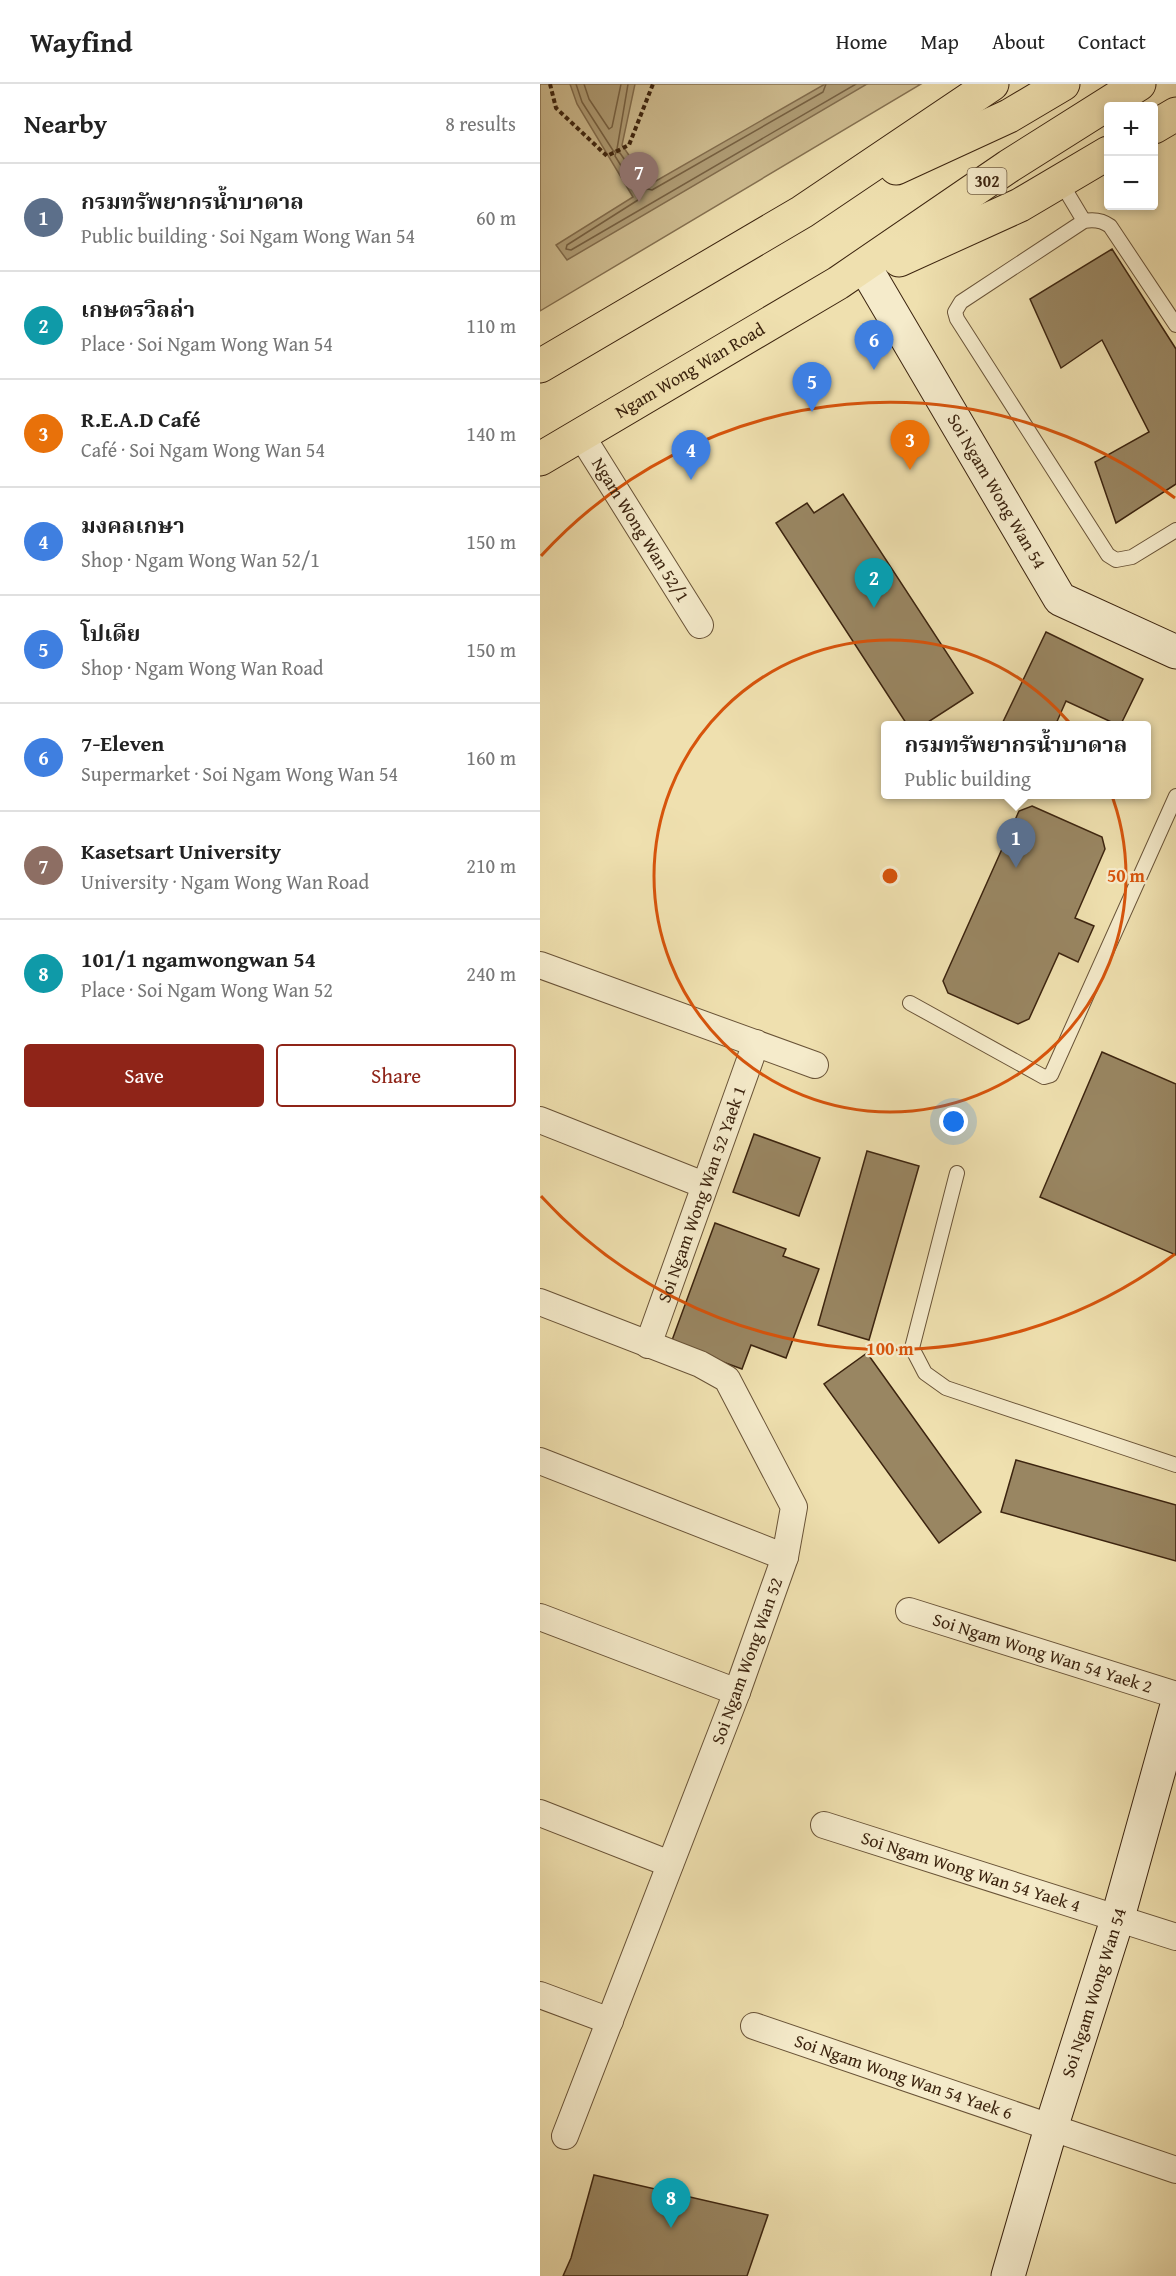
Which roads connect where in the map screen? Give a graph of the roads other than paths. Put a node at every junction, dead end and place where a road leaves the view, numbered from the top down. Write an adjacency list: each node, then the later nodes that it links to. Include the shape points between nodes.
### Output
1 (992, 84): 8 (main road)
2 (1063, 84): 8 (main road, via 1009,116)
3 (1138, 84): 11 (main road, Ngam Wong Wan Road / 302)
4 (1176, 114): 5 (main road)
5 (1158, 125)
6 (1104, 155): 7 (main road, Ngam Wong Wan Road / 302)
7 (1060, 181): 9 (lane); 10 (main road, Ngam Wong Wan Road / 302, via 1020,205)
8 (802, 212): 13 (main road)
9 (1084, 221): 12 (lane, via 1098,220 1110,226); 16 (lane, via 961,302 955,312 957,319 1108,555 1116,560 1132,557)
10 (869, 274): 11 (main road, Ngam Wong Wan Road / 302); 18 (street, Soi Ngam Wong Wan 54, via 1060,599)
11 (838, 283): 14 (main road, Ngam Wong Wan Road / 302)
12 (1176, 325)
13 (540, 366)
14 (580, 435): 15 (main road, Ngam Wong Wan Road / 302); 17 (street, Ngam Wong Wan 52/1)
15 (540, 459)
16 (1176, 530)
17 (700, 625)
18 (1176, 652)
19 (1176, 796): 21 (lane, via 1051,1075 1044,1077)
20 (540, 965): 22 (street)
21 (910, 1003)
22 (756, 1043): 23 (street); 26 (street, Soi Ngam Wong Wan 52 Yaek 1)
23 (815, 1065)
24 (540, 1120): 26 (street)
25 (957, 1173): 30 (lane, via 912,1348 926,1373 946,1388)
26 (704, 1185): 28 (street, Soi Ngam Wong Wan 52 Yaek 1)
27 (540, 1302): 28 (street, Soi Ngam Wong Wan 52)
28 (648, 1345): 31 (street, Soi Ngam Wong Wan 52, via 700,1364 727,1379 794,1507)
29 (540, 1461): 31 (street)
30 (1176, 1465)
31 (785, 1557): 34 (street, Soi Ngam Wong Wan 52)
32 (909, 1611): 35 (street, Soi Ngam Wong Wan 54 Yaek 2)
33 (540, 1617): 34 (street)
34 (737, 1692): 39 (street, Soi Ngam Wong Wan 52)
35 (1176, 1695)
36 (1176, 1709): 40 (street, Soi Ngam Wong Wan 54)
37 (540, 1813): 39 (street)
38 (824, 1825): 40 (street, Soi Ngam Wong Wan 54 Yaek 4)
39 (670, 1864): 43 (street, Soi Ngam Wong Wan 52)
40 (1118, 1917): 41 (street, Soi Ngam Wong Wan 54 Yaek 4); 45 (street, Soi Ngam Wong Wan 54)
41 (1176, 1937)
42 (540, 1995): 43 (street)
43 (610, 2021): 46 (street, Soi Ngam Wong Wan 52)
44 (754, 2026): 45 (street, Soi Ngam Wong Wan 54 Yaek 6)
45 (1051, 2128): 47 (street, Soi Ngam Wong Wan 54 Yaek 6); 48 (street, Soi Ngam Wong Wan 54)
46 (566, 2136)
47 (1176, 2170)
48 (1008, 2276)

